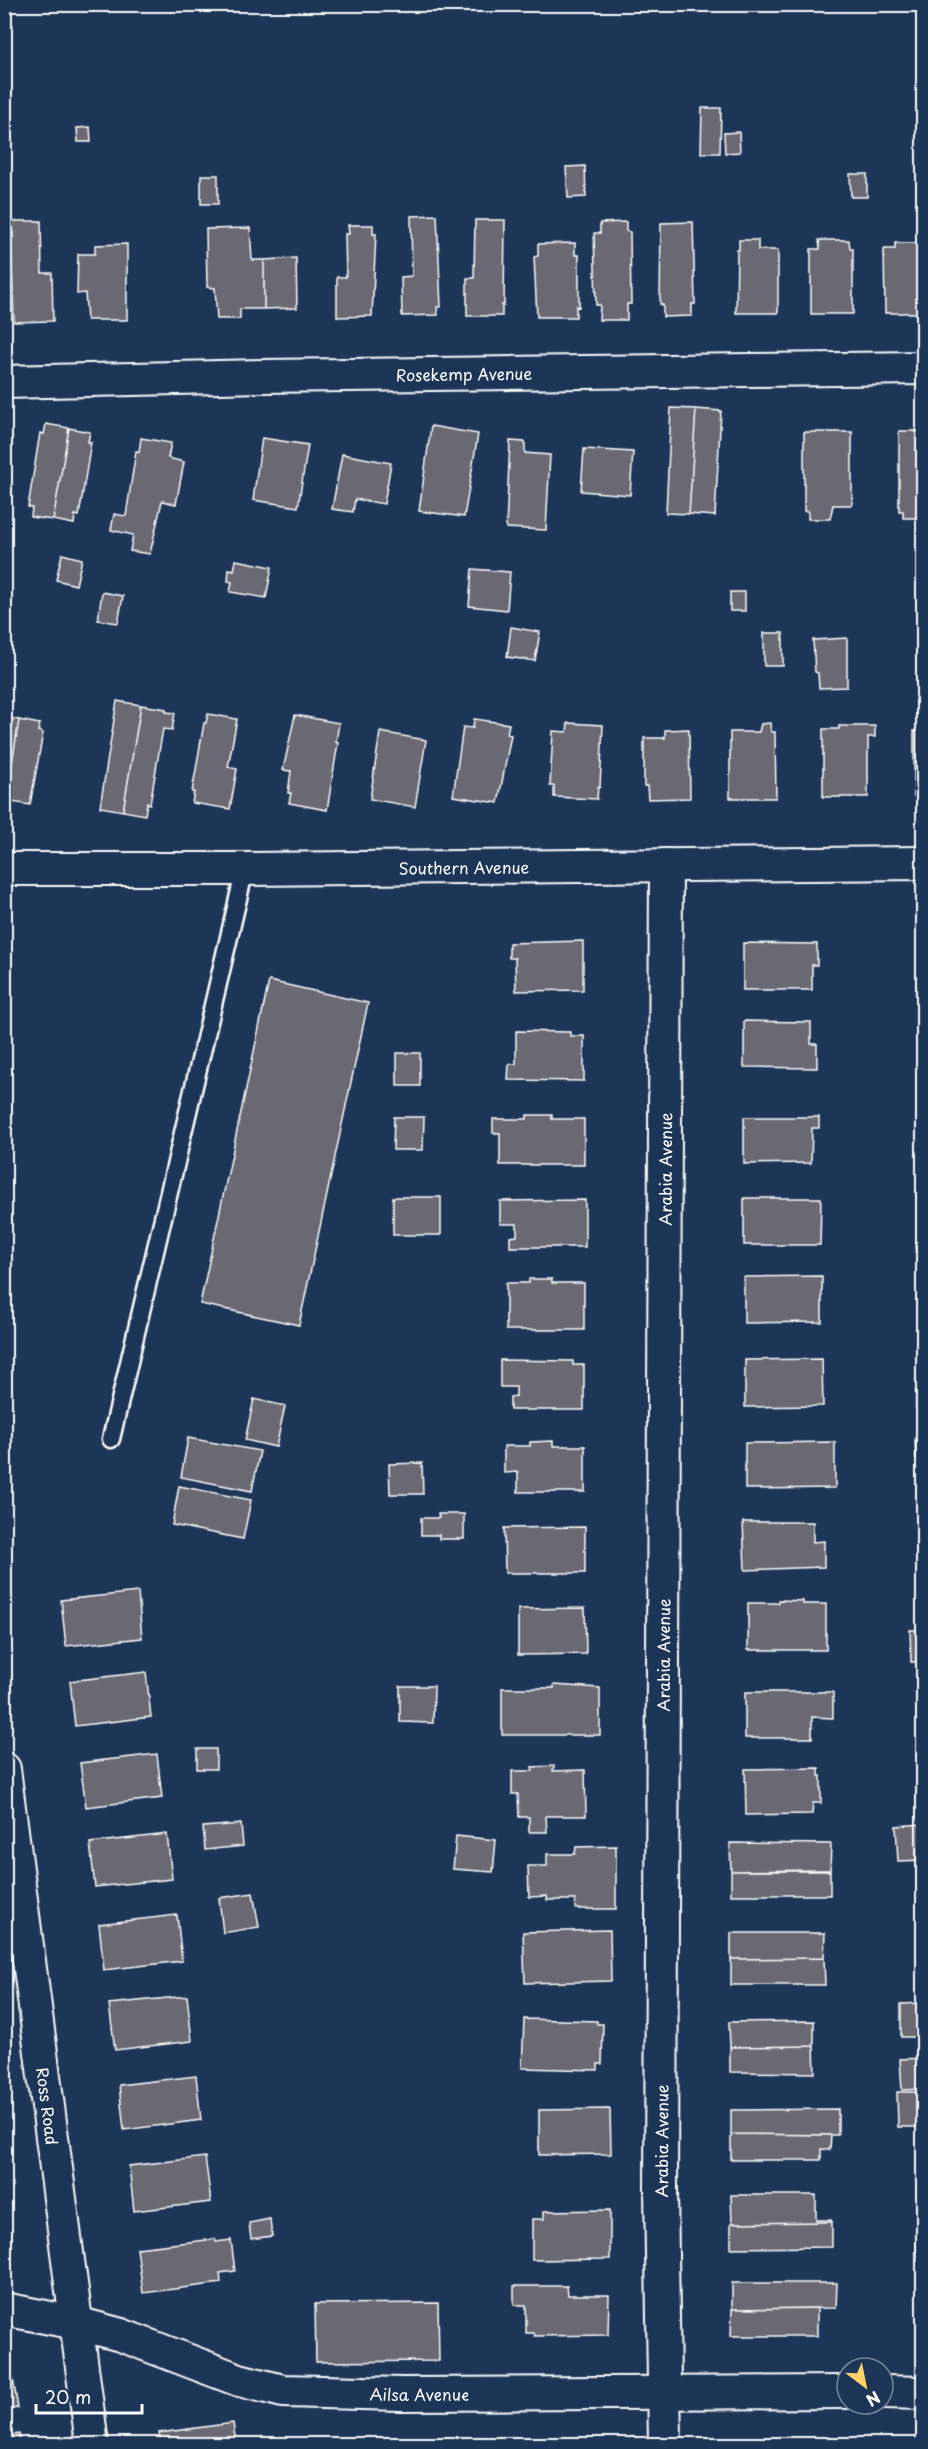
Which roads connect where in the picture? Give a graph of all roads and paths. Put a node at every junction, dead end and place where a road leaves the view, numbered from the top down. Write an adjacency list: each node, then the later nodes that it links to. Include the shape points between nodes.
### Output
1 (924, 368): 2 (street, Rosekemp Avenue)
2 (4, 382)
3 (924, 863): 4 (street, Southern Avenue)
4 (666, 865): 6 (street, Southern Avenue); 11 (street, Arabia Avenue, via 661,2190)
5 (4, 869): 6 (street, Southern Avenue)
6 (244, 869): 7 (lane)
7 (111, 1439)
8 (4, 1769): 10 (street, Ross Road)
9 (4, 2309): 10 (street, Ailsa Avenue)
10 (76, 2323): 11 (street, Ailsa Avenue, via 239,2380 284,2391); 15 (street, Ross Road)
11 (665, 2392): 12 (street, Ailsa Avenue); 16 (street, Arabia Avenue)
12 (835, 2392)
13 (895, 2392): 14 (street)
14 (924, 2392)
15 (92, 2445)
16 (665, 2445)

